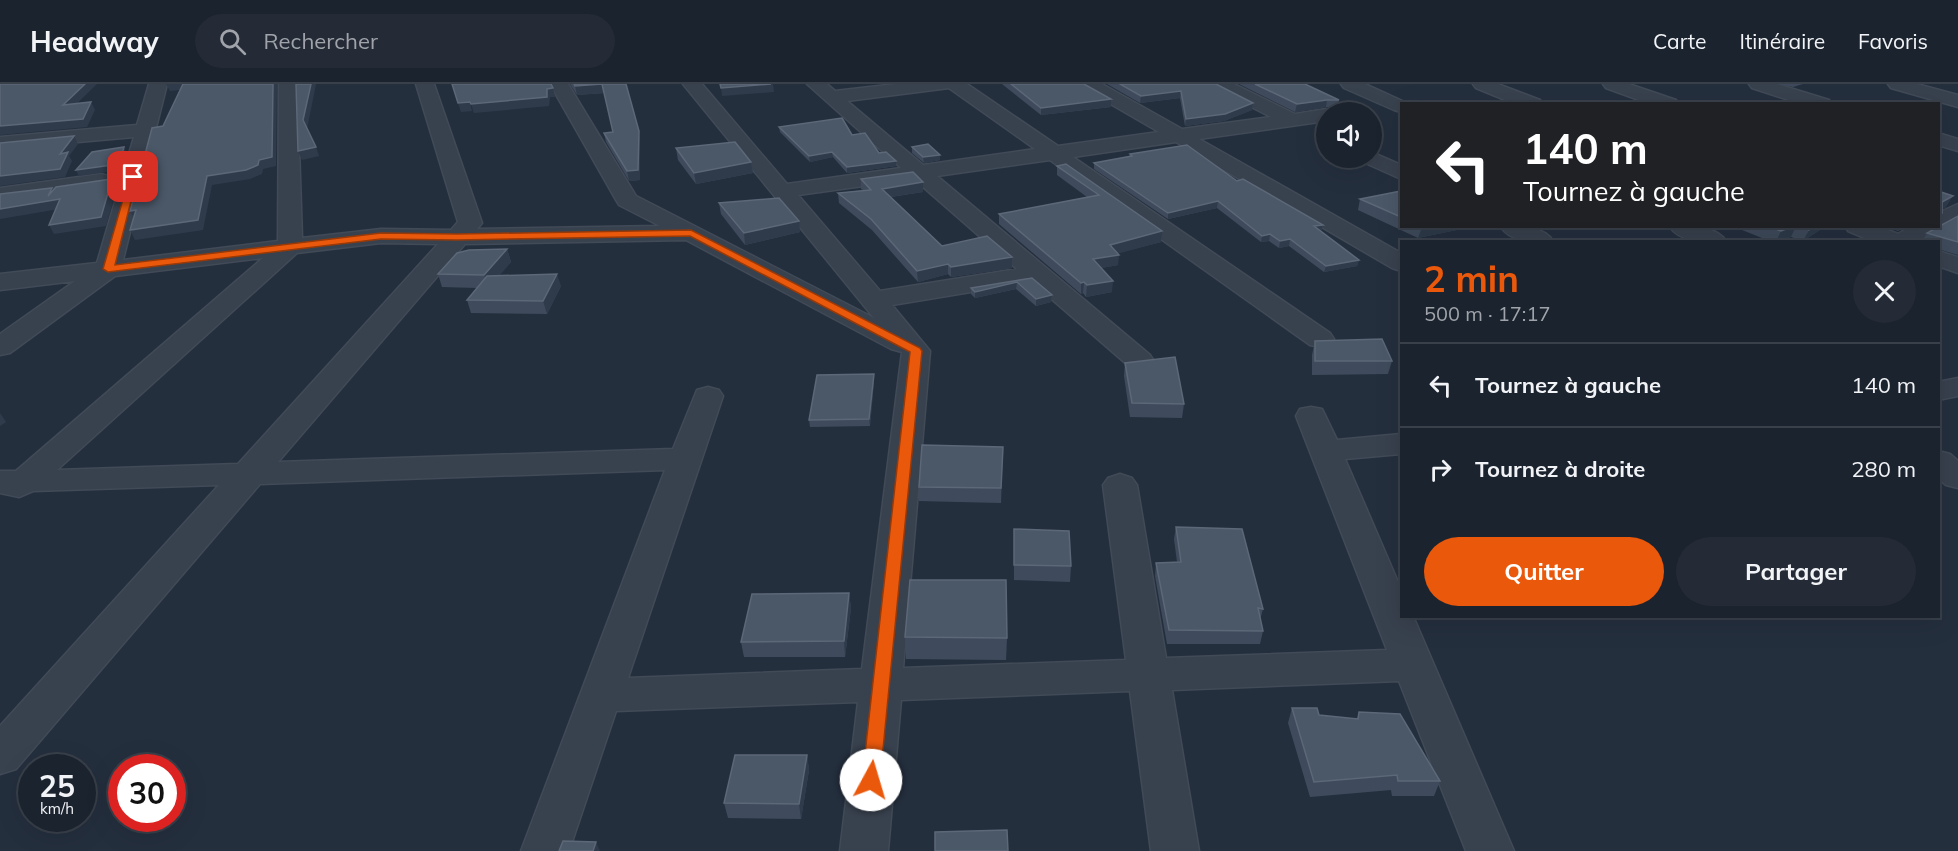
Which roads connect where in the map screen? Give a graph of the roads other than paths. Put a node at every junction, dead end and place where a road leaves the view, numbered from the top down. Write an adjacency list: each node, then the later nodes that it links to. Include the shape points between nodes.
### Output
1 (158, 84): 25 (street)
2 (288, 84): 52 (street)
3 (425, 84): 47 (street, via 470,223)
4 (559, 84): 46 (street, via 627,200)
5 (692, 84): 36 (street)
6 (944, 84): 15 (street)
7 (955, 84): 31 (street)
8 (1089, 84): 27 (street)
9 (1220, 84): 24 (street)
10 (1350, 84): 21 (street)
11 (1482, 84): 19 (street)
12 (1612, 84): 20 (street)
13 (1758, 84): 17 (street)
14 (1897, 84): 18 (street)
15 (823, 90): 33 (street)
16 (1822, 96): 17 (street)
17 (1793, 100)
18 (1958, 101)
19 (1528, 102)
20 (1663, 102)
21 (1400, 105): 22 (street)
22 (1382, 108)
23 (1316, 117): 24 (street)
24 (1293, 120): 26 (street); 27 (street)
25 (146, 130): 29 (street); 35 (street)
26 (1316, 131)
27 (1179, 136): 31 (street); 54 (street)
28 (1940, 140): 30 (street)
29 (0, 143)
30 (1958, 145)
31 (1054, 153): 33 (street); 60 (street)
32 (1382, 164): 34 (street)
33 (919, 172): 36 (street); 57 (street)
34 (1400, 173)
35 (133, 177): 37 (street); 56 (street)
36 (782, 191): 59 (street)
37 (0, 195)
38 (1940, 196): 39 (street)
39 (1958, 202)
40 (1958, 211): 41 (street)
41 (1940, 221)
42 (1515, 228): 48 (street)
43 (1684, 228): 49 (street)
44 (1861, 228): 50 (street)
45 (1926, 228): 51 (street)
46 (691, 233): 47 (street); 62 (street)
47 (457, 237): 52 (street, via 381,236); 72 (street)
48 (1538, 240)
49 (1711, 240)
50 (1891, 240)
51 (1905, 240)
52 (290, 247): 56 (street); 74 (street)
53 (1940, 259): 55 (street)
54 (1400, 262)
55 (1958, 265)
56 (108, 269): 58 (street); 61 (street)
57 (1037, 273): 59 (street); 63 (street)
58 (0, 282)
59 (873, 300): 62 (street)
60 (1320, 339)
61 (0, 347)
62 (916, 351): 79 (street)
63 (1140, 361)
64 (1958, 387): 65 (street)
65 (1940, 391)
66 (708, 396): 70 (street)
67 (1311, 416): 69 (street)
68 (1400, 444): 69 (street)
69 (1326, 451): 77 (street)
70 (685, 459): 72 (street); 80 (street)
71 (1940, 463): 73 (street)
72 (249, 473): 74 (street); 81 (street)
73 (1958, 478)
74 (13, 481): 76 (street)
75 (1120, 485): 78 (street)
76 (0, 503)
77 (1414, 665): 78 (street); 85 (street)
78 (1149, 675): 79 (street); 84 (street)
79 (881, 685): 80 (street); 83 (street)
80 (601, 695): 82 (street)
81 (0, 756)
82 (545, 851)
83 (864, 851)
84 (1175, 851)
85 (1490, 851)

